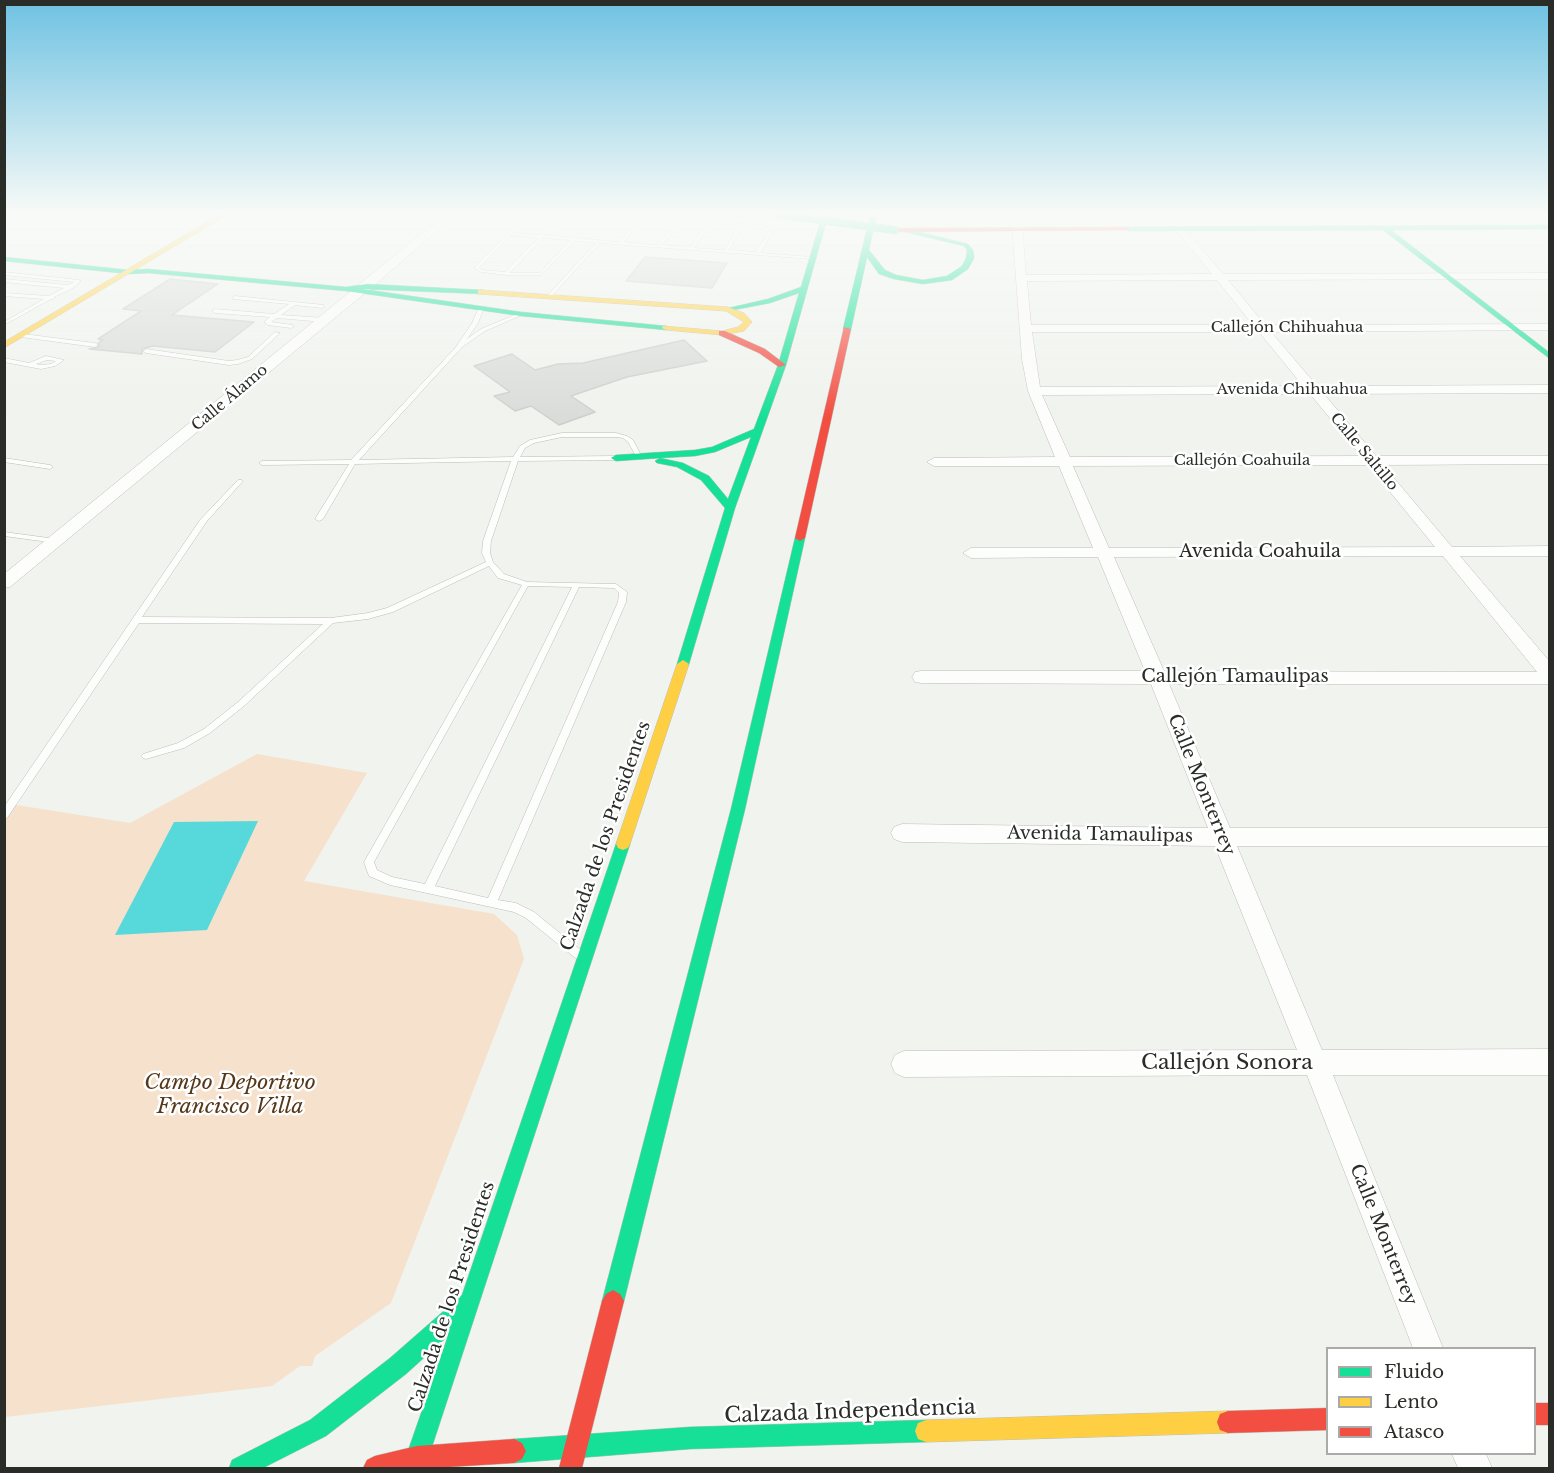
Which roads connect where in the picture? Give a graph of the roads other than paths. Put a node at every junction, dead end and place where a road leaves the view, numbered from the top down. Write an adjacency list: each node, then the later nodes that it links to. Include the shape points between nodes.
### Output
1 (11, 281): 14 (lane)
2 (77, 281): 14 (lane)
3 (119, 281): 40 (main road)
4 (262, 281): 15 (main road)
5 (373, 281): 15 (street, Calle Álamo)
6 (564, 281): 19 (lane)
7 (806, 281): 16 (main road, Calzada de los Presidentes)
8 (859, 281): 96 (main road, via 738,808)
9 (913, 281): 10 (main road)
10 (931, 281)
11 (1023, 281): 37 (street, Calle Monterrey)
12 (1222, 281): 36 (street, Calle Saltillo)
13 (1452, 281): 34 (main road)
14 (70, 287): 20 (lane)
15 (364, 288): 18 (main road); 31 (street, Calle Álamo)
16 (804, 289): 25 (main road); 48 (main road, Calzada de los Presidentes)
17 (4, 294): 20 (lane)
18 (443, 296): 19 (main road); 24 (main road)
19 (550, 296): 25 (main road)
20 (52, 297): 29 (lane)
21 (235, 298): 22 (lane)
22 (294, 303): 23 (lane); 30 (lane)
23 (322, 306)
24 (481, 308): 28 (main road); 43 (lane)
25 (728, 309): 39 (main road, via 748,322 741,329)
26 (215, 311): 30 (lane)
27 (4, 313): 29 (lane)
28 (521, 314): 39 (main road); 43 (lane, via 483,330)
29 (21, 315): 32 (lane)
30 (276, 316): 31 (lane); 33 (lane, via 268,323)
31 (324, 320): 68 (street, Calle Álamo)
32 (4, 324)
33 (291, 326)
34 (1513, 327): 35 (street, Callejón Chihuahua); 36 (street, Callejón Chihuahua); 45 (main road)
35 (1550, 327)
36 (1262, 328): 37 (street, Callejón Chihuahua); 50 (street, Calle Saltillo)
37 (1026, 329): 51 (street, Calle Monterrey)
38 (277, 333): 44 (lane, via 250,358 238,362)
39 (722, 333): 48 (main road)
40 (23, 336): 41 (lane); 42 (main road)
41 (95, 345)
42 (4, 346)
43 (458, 348): 61 (lane)
44 (146, 351)
45 (1550, 357)
46 (4, 360): 47 (lane)
47 (30, 365)
48 (782, 365): 52 (main road, Calzada de los Presidentes)
49 (1550, 389): 50 (street, Avenida Chihuahua)
50 (1313, 390): 51 (street, Avenida Chihuahua); 57 (street, Calle Saltillo)
51 (1034, 391): 59 (street, Calle Monterrey)
52 (757, 431): 53 (main road, via 715,449); 65 (main road, Calzada de los Presidentes)
53 (638, 455): 54 (main road); 56 (lane, via 625,437 573,435 532,441 522,447)
54 (616, 458): 56 (lane); 65 (main road, via 680,465 705,478)
55 (4, 460): 63 (lane)
56 (515, 460): 61 (lane); 73 (lane, via 488,541 486,553)
57 (1371, 460): 58 (street, Callejón Coahuila); 59 (street, Callejón Coahuila); 69 (street, Calle Saltillo)
58 (1550, 460)
59 (1065, 461): 62 (street, Callejón Coahuila); 72 (street, Calle Monterrey)
60 (262, 462): 61 (lane)
61 (353, 462): 66 (lane)
62 (934, 462)
63 (50, 467)
64 (240, 481): 77 (lane, via 204,520)
65 (730, 508): 89 (main road, Calzada de los Presidentes, via 688,650)
66 (319, 519)
67 (4, 534): 68 (lane)
68 (56, 541): 74 (street, Calle Álamo)
69 (1447, 551): 70 (street, Avenida Coahuila); 72 (street, Avenida Coahuila); 81 (street, Calle Saltillo)
70 (1550, 551)
71 (971, 553): 72 (street, Avenida Coahuila)
72 (1103, 553): 80 (street, Calle Monterrey)
73 (490, 563): 75 (lane, via 501,576); 78 (lane, via 390,610)
74 (4, 583)
75 (526, 584): 76 (lane); 87 (lane, via 369,862 373,873 390,881)
76 (576, 586): 87 (lane); 88 (lane, via 616,586 623,592 622,602)
77 (136, 620): 78 (lane); 83 (lane)
78 (331, 621): 82 (lane, via 207,731 181,746)
79 (921, 677): 80 (street, Callejón Tamaulipas)
80 (1157, 677): 81 (street, Callejón Tamaulipas); 85 (street, Calle Monterrey)
81 (1550, 677)
82 (146, 756)
83 (4, 815)
84 (902, 833): 85 (street, Avenida Tamaulipas)
85 (1221, 837): 86 (street, Avenida Tamaulipas); 91 (street, Calle Monterrey)
86 (1550, 837)
87 (428, 889): 88 (lane)
88 (490, 903): 89 (lane, via 530,915)
89 (584, 959): 93 (main road, Calzada de los Presidentes)
90 (1550, 1062): 91 (street, Callejón Sonora)
91 (1315, 1063): 92 (street, Callejón Sonora); 94 (street, Calle Monterrey)
92 (904, 1064)
93 (470, 1301): 97 (main road, Calzada de los Presidentes); 98 (main road, via 398,1366 318,1428)
94 (1428, 1347)
95 (1326, 1419): 96 (main road, Calzada Independencia, via 702,1437)
96 (574, 1447): 97 (main road, Calzada Independencia); 100 (main road)
97 (416, 1463): 99 (main road, Calzada Independencia)
98 (240, 1468)
99 (375, 1468)
100 (570, 1468)

